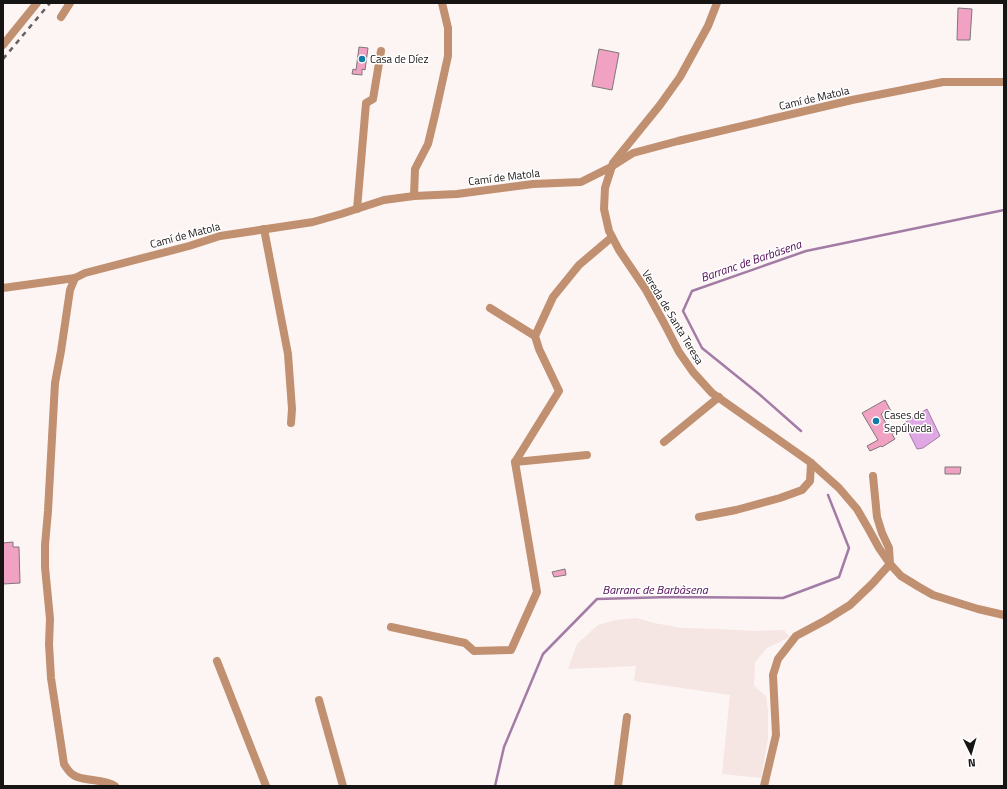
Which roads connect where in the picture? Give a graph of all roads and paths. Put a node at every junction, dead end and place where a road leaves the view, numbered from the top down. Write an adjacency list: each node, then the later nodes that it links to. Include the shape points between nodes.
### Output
1 (37, 3): 6 (street)
2 (70, 3): 5 (street)
3 (442, 3): 10 (street, via 448,28 448,56 428,144 415,169)
4 (717, 3): 9 (street, Vereda de Santa Teresa, via 708,26 680,78)
5 (61, 17)
6 (3, 45)
7 (381, 51): 11 (street, via 373,99 366,103)
8 (1004, 82): 9 (street, Camí de Matola, via 942,82 852,100 633,153)
9 (611, 167): 10 (street, Camí de Matola, via 581,182 533,184 457,194); 13 (street, Vereda de Santa Teresa, via 605,188 604,209)
10 (414, 196): 11 (street, Camí de Matola, via 384,200)
11 (357, 209): 12 (street, Camí de Matola, via 313,222)
12 (264, 229): 14 (street, Camí de Matola, via 220,236 85,273); 19 (street, via 288,354)
13 (612, 237): 17 (street, via 579,265 554,297); 18 (street, Vereda de Santa Teresa, via 646,290 692,372)
14 (75, 278): 15 (street, Camí de Matola); 32 (street, via 70,290 55,383 44,545 50,619 51,678 64,764 71,774 79,778)
15 (3, 288)
16 (490, 308): 17 (street)
17 (535, 336): 22 (street, via 559,391)
18 (719, 397): 20 (street); 23 (street, Vereda de Santa Teresa)
19 (291, 423)
20 (664, 442)
21 (587, 455): 22 (street)
22 (515, 462): 28 (street, via 537,592 511,650 474,651 465,643)
23 (811, 463): 25 (street, via 810,481 802,490 744,508); 26 (street, Vereda de Santa Teresa, via 839,488 856,509)
24 (873, 476): 26 (street, via 877,517 889,548)
25 (699, 517)
26 (890, 564): 27 (street, Vereda de Santa Teresa, via 902,576 933,595); 36 (street, via 850,605 796,636 778,659 773,675 776,735)
27 (1004, 615)
28 (391, 627)
29 (217, 661): 33 (street)
30 (319, 700): 34 (street)
31 (627, 717): 35 (street)
32 (115, 786)
33 (266, 786)
34 (343, 786)
35 (618, 786)
36 (764, 786)

